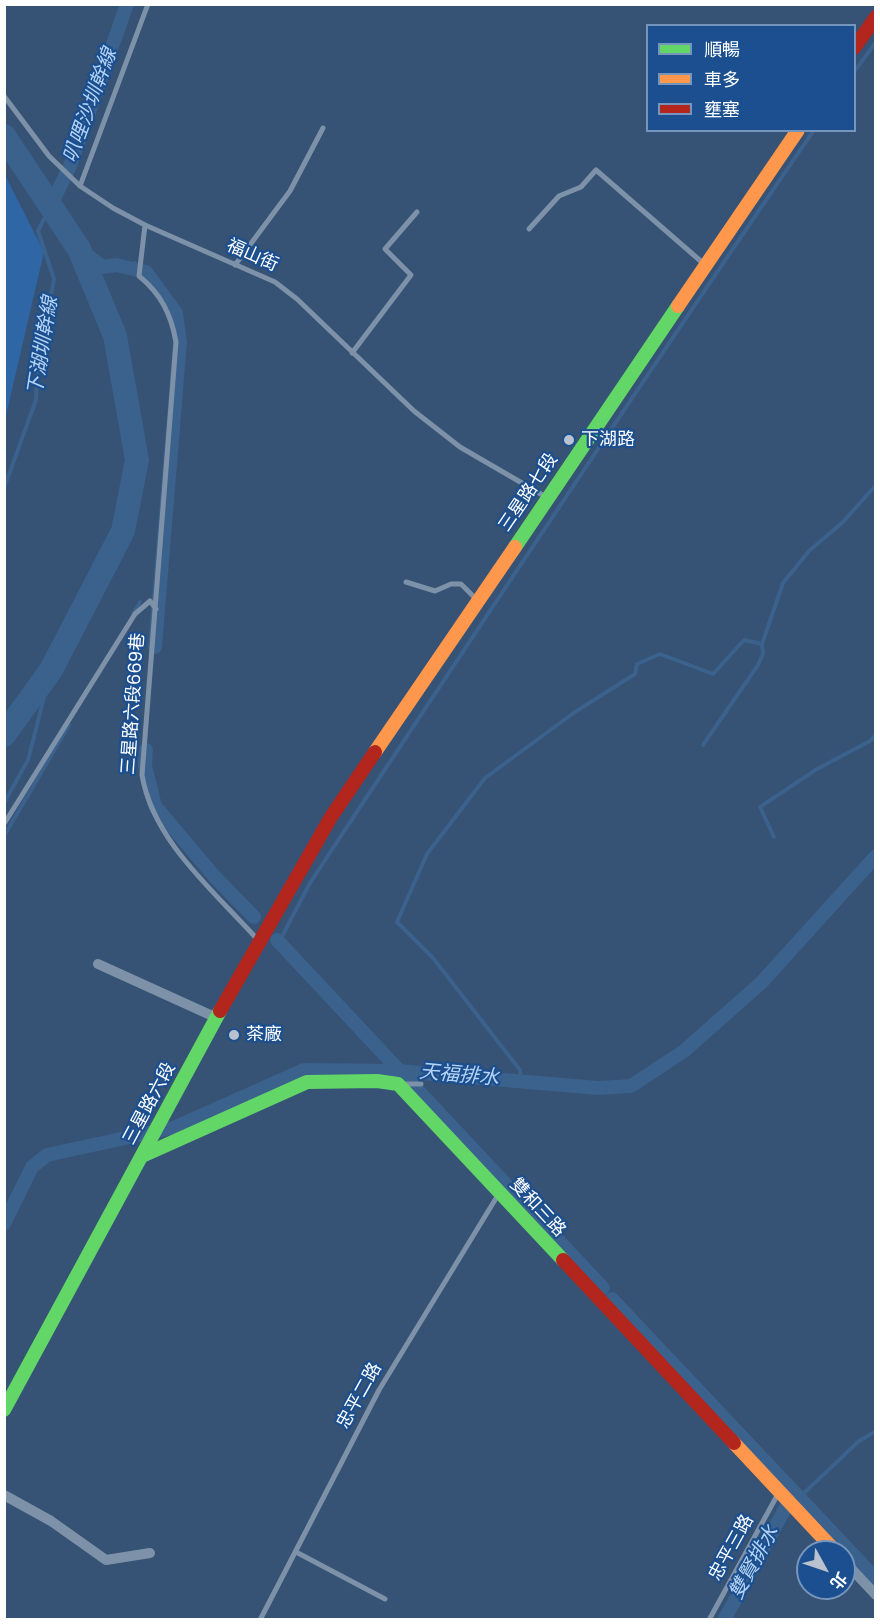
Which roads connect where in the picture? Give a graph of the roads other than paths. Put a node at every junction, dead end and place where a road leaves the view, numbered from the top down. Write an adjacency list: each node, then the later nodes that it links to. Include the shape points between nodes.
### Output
1 (148, 4): 7 (lane)
2 (876, 17): 3 (main road)
3 (856, 47)
4 (4, 96): 7 (lane, 福山街, via 62,170)
5 (323, 128): 11 (lane, via 290,191)
6 (797, 132): 12 (main road, 三星路七段)
7 (80, 186): 9 (lane, 福山街)
8 (417, 212): 13 (lane, via 385,249 411,275)
9 (146, 225): 11 (lane, 福山街); 17 (lane, 三星路六段669巷, via 139,276 169,311 176,342)
10 (529, 230): 12 (lane, via 559,196 581,187 596,170)
11 (235, 265): 13 (lane, 福山街, via 275,282)
12 (706, 265): 14 (main road, 三星路七段)
13 (352, 352): 14 (lane, 福山街, via 414,411 460,447)
14 (548, 497): 16 (main road, 三星路七段)
15 (406, 582): 16 (lane, via 435,591 461,584)
16 (478, 601): 18 (main road, 三星路七段)
17 (156, 610): 19 (lane, via 150,600 135,614); 20 (lane, 三星路六段669巷, via 142,751 146,798 167,839)
18 (331, 817): 20 (main road, 三星路六段)
19 (4, 824)
20 (264, 932): 22 (main road, 三星路六段)
21 (98, 964): 22 (street)
22 (217, 1018): 25 (main road, 三星路六段)
23 (403, 1084): 24 (lane); 25 (main road, via 307,1082); 26 (main road, 雙和三路)
24 (421, 1084)
25 (144, 1155): 27 (main road, 三星路六段)
26 (499, 1193): 28 (main road, 雙和三路); 31 (lane, 忠平二路, via 379,1390)
27 (4, 1410)
28 (780, 1491): 30 (main road, 雙和三路); 37 (lane, 忠平三路)
29 (4, 1495): 32 (street, via 51,1521 106,1560)
30 (825, 1540)
31 (296, 1552): 35 (lane); 36 (lane, 忠平二路)
32 (150, 1553)
33 (856, 1574): 34 (street)
34 (876, 1595)
35 (385, 1599)
36 (261, 1620)
37 (709, 1620)

